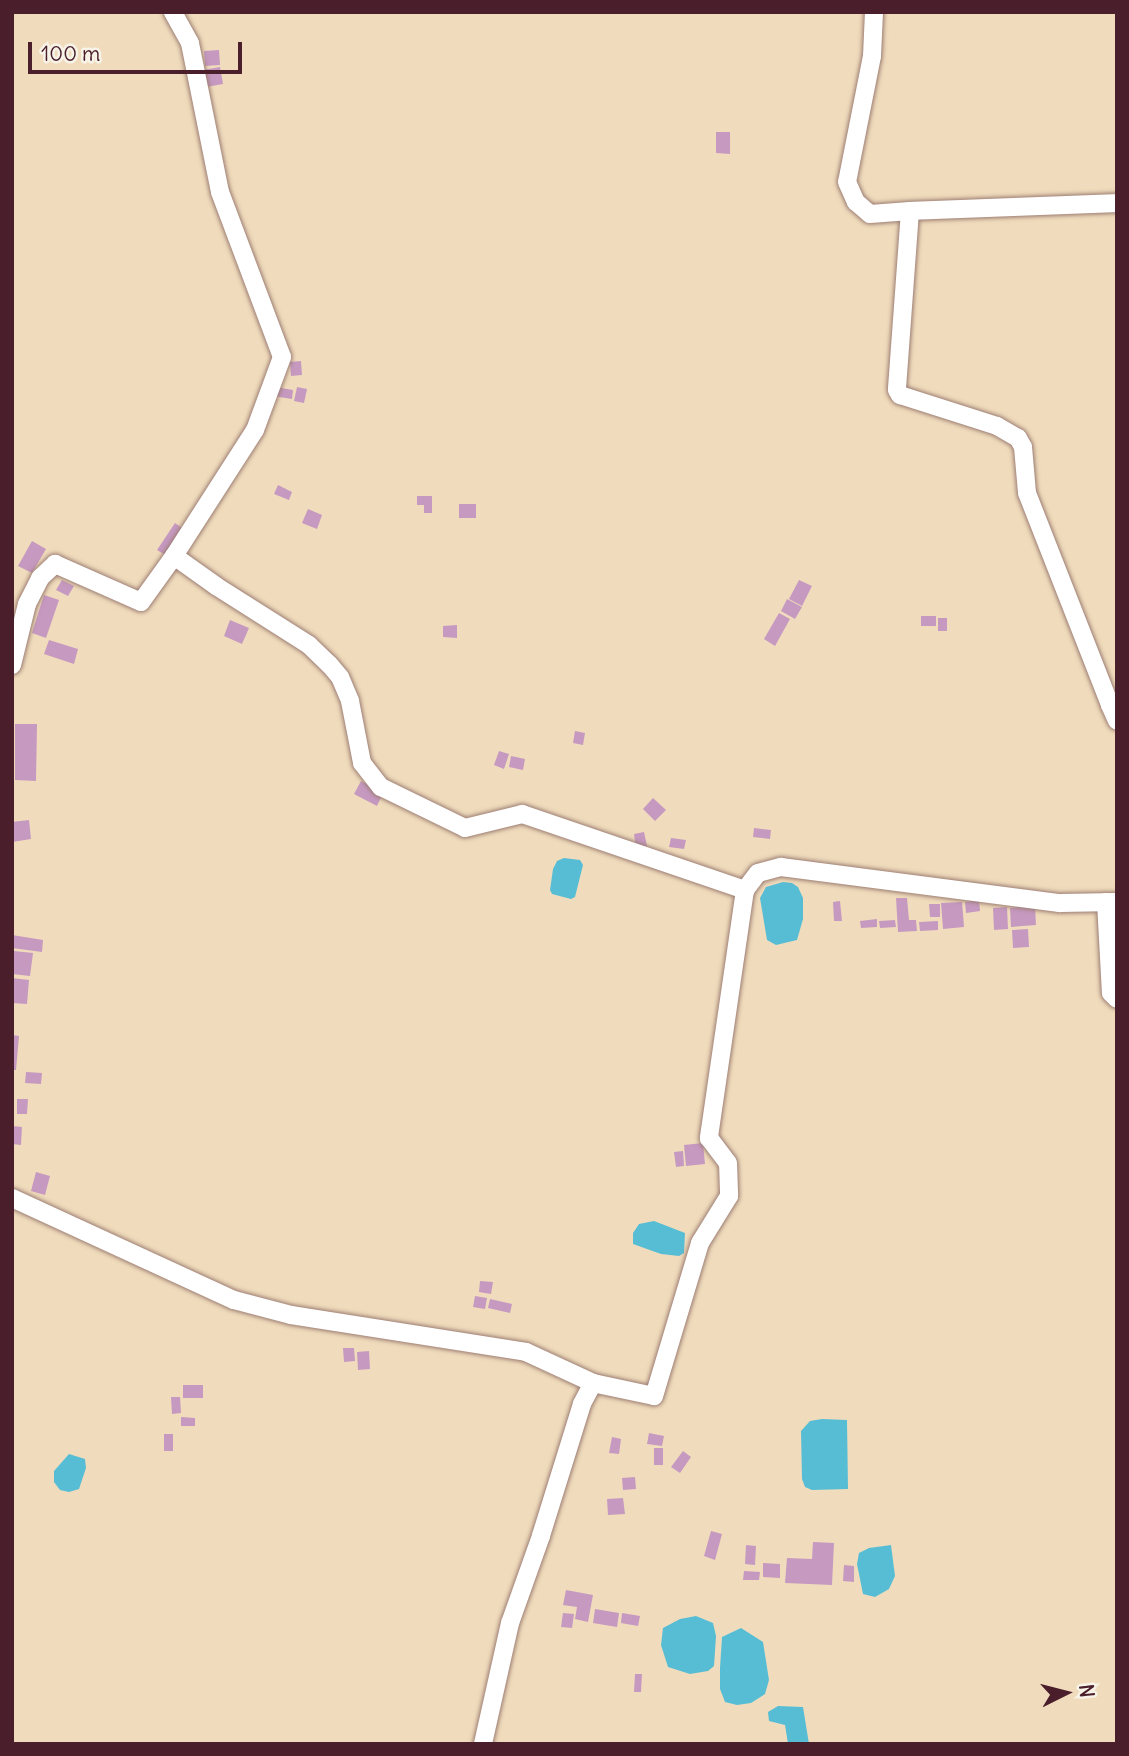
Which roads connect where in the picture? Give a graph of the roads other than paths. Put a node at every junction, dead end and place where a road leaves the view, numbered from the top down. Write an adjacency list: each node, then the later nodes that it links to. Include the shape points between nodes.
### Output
1 (173, 12): 5 (street, via 190,43 220,192 282,357 255,430)
2 (874, 12): 4 (street, via 872,56 847,182 856,202 870,214)
3 (1117, 202): 4 (street)
4 (910, 211): 8 (street, via 897,390 900,395 997,426 1018,438 1027,493)
5 (174, 556): 6 (street, via 141,602 55,564 40,578); 9 (street, via 309,645 329,664 349,701 362,763 381,787 465,828 522,814)
6 (15, 640): 7 (street)
7 (12, 665)
8 (1114, 709)
9 (746, 890): 10 (street, via 758,873 781,867 1060,903); 13 (street, via 709,1138 728,1163 729,1196 697,1252 654,1396)
10 (1111, 902): 11 (street, via 1111,993)
11 (1117, 999)
12 (12, 1198): 13 (street, via 234,1300 291,1315 526,1352)
13 (593, 1383): 14 (street, via 582,1404 510,1623)
14 (483, 1744)

